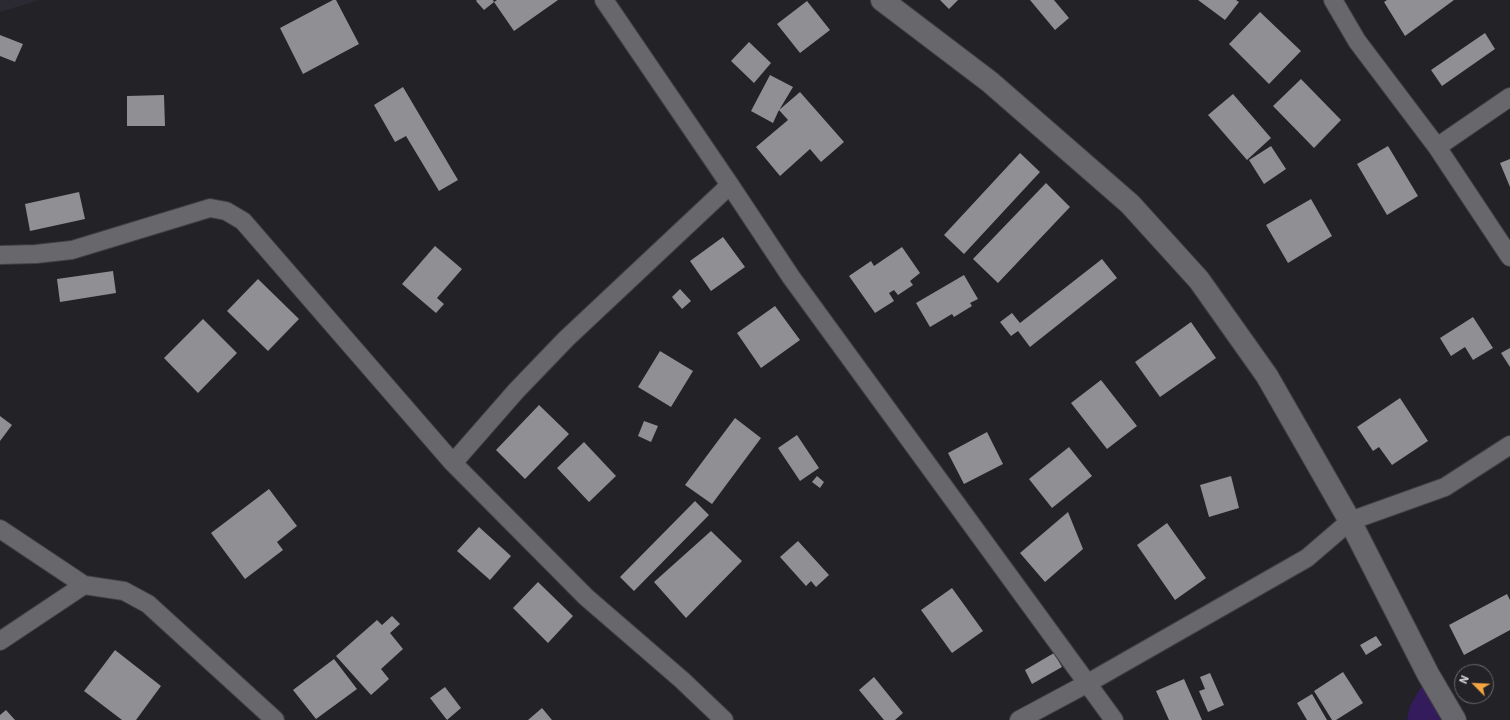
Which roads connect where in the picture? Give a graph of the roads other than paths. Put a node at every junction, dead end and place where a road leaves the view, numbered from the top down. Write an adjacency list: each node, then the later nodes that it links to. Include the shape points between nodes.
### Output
1 (604, 0): 6 (street)
2 (882, 0): 11 (street, via 990,82 1130,204 1199,280 1267,376)
3 (1333, 0): 5 (street, via 1357,40)
4 (1510, 97): 5 (street)
5 (1437, 147): 8 (street)
6 (730, 185): 10 (street, via 566,339); 15 (street, via 791,276)
7 (0, 255): 10 (street, via 72,250 210,208 226,211 243,221)
8 (1510, 257)
9 (1510, 445): 11 (street, via 1445,487)
10 (453, 463): 17 (street, via 586,597)
11 (1350, 521): 15 (street, via 1307,558); 20 (street, via 1428,674)
12 (0, 529): 13 (street)
13 (84, 585): 14 (street); 16 (street, via 124,591 148,604)
14 (0, 641)
15 (1088, 683): 18 (street); 19 (street)
16 (275, 720)
17 (724, 720)
18 (1019, 720)
19 (1114, 720)
20 (1455, 720)

